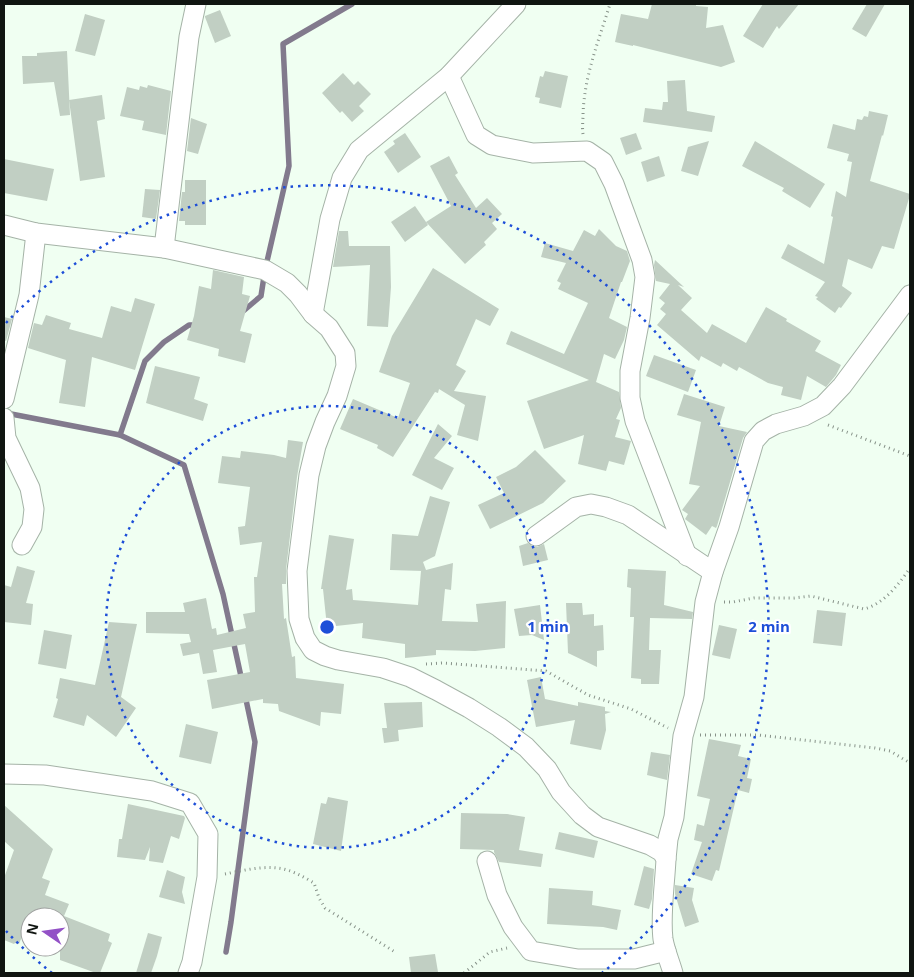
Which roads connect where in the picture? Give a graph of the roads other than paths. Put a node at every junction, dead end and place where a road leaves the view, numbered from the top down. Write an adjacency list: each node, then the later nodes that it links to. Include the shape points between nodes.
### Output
1 (196, 4): 6 (street)
2 (516, 4): 3 (street)
3 (449, 76): 8 (street, via 359,150 342,178 330,219); 13 (street, via 476,136 492,145 533,153 587,151 603,162 607,169 642,260 645,277 630,371 630,398 635,421)
4 (4, 225): 5 (street)
5 (36, 233): 6 (street); 9 (street, via 29,295)
6 (164, 248): 8 (street, via 265,270 287,283)
7 (910, 295): 14 (street, via 842,386 823,406 804,416 776,424 754,441)
8 (314, 314): 16 (street, via 329,328 345,353 346,366 316,446 309,475 297,571 299,619 305,638 313,650 325,656 383,668 410,678 499,727 526,747 547,769 561,792 582,815 598,827 650,845 662,852)
9 (4, 398)
10 (4, 418): 12 (street, via 6,438 30,488 34,509 32,527)
11 (536, 536): 13 (street, via 576,507 591,504 628,515)
12 (22, 545)
13 (687, 556): 14 (street)
14 (713, 572): 16 (street, via 705,602 694,697 683,736)
15 (4, 774): 19 (street, via 45,775 152,791 190,803 208,834 207,877)
16 (666, 859): 18 (street, via 663,936)
17 (487, 861): 18 (street, via 497,895 530,952 578,959 634,959)
18 (666, 951): 20 (street)
19 (188, 973)
20 (673, 973)

